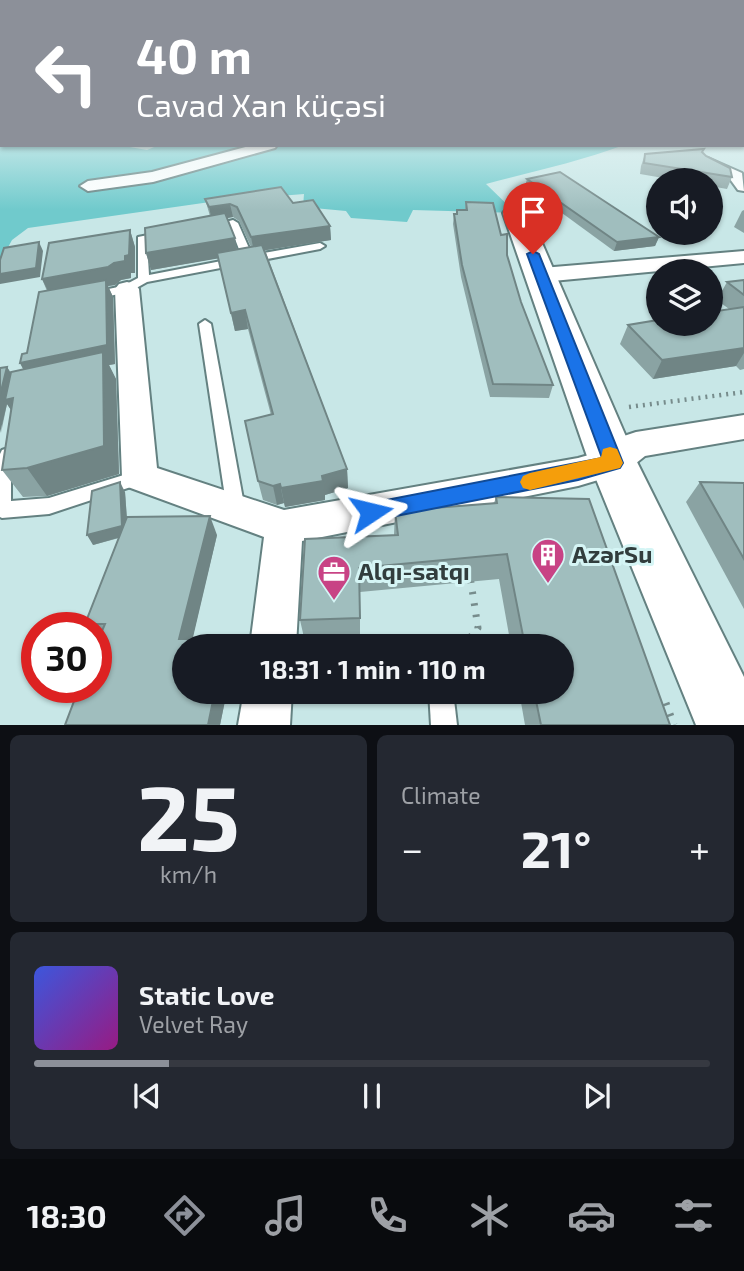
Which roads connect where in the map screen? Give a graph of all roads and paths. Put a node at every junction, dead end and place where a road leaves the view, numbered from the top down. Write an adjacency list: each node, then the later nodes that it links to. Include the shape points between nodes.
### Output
1 (263, 147): 3 (street, via 153,177)
2 (708, 163): 4 (street, via 736,176)
3 (88, 186)
4 (744, 186)
5 (516, 213): 9 (street)
6 (320, 246): 8 (lane)
7 (744, 257): 9 (street)
8 (248, 259): 10 (lane); 10 (lane, via 233,223 142,239)
9 (542, 275): 16 (street)
10 (135, 284): 11 (lane); 17 (street, via 126,369)
11 (75, 299)
12 (205, 324): 18 (lane)
13 (744, 392): 16 (path, via 617,409)
14 (744, 427): 16 (street)
15 (10, 443): 17 (lane, via 2,510 49,506)
16 (624, 454): 19 (street, via 477,492); 27 (street)
17 (140, 477): 18 (street)
18 (236, 510): 19 (street)
19 (284, 527): 21 (street)
20 (468, 562): 22 (path, via 478,628)
21 (273, 634)
22 (473, 634)
23 (266, 704): 25 (street)
24 (442, 704): 26 (lane)
25 (264, 725)
26 (444, 725)
27 (731, 725)

